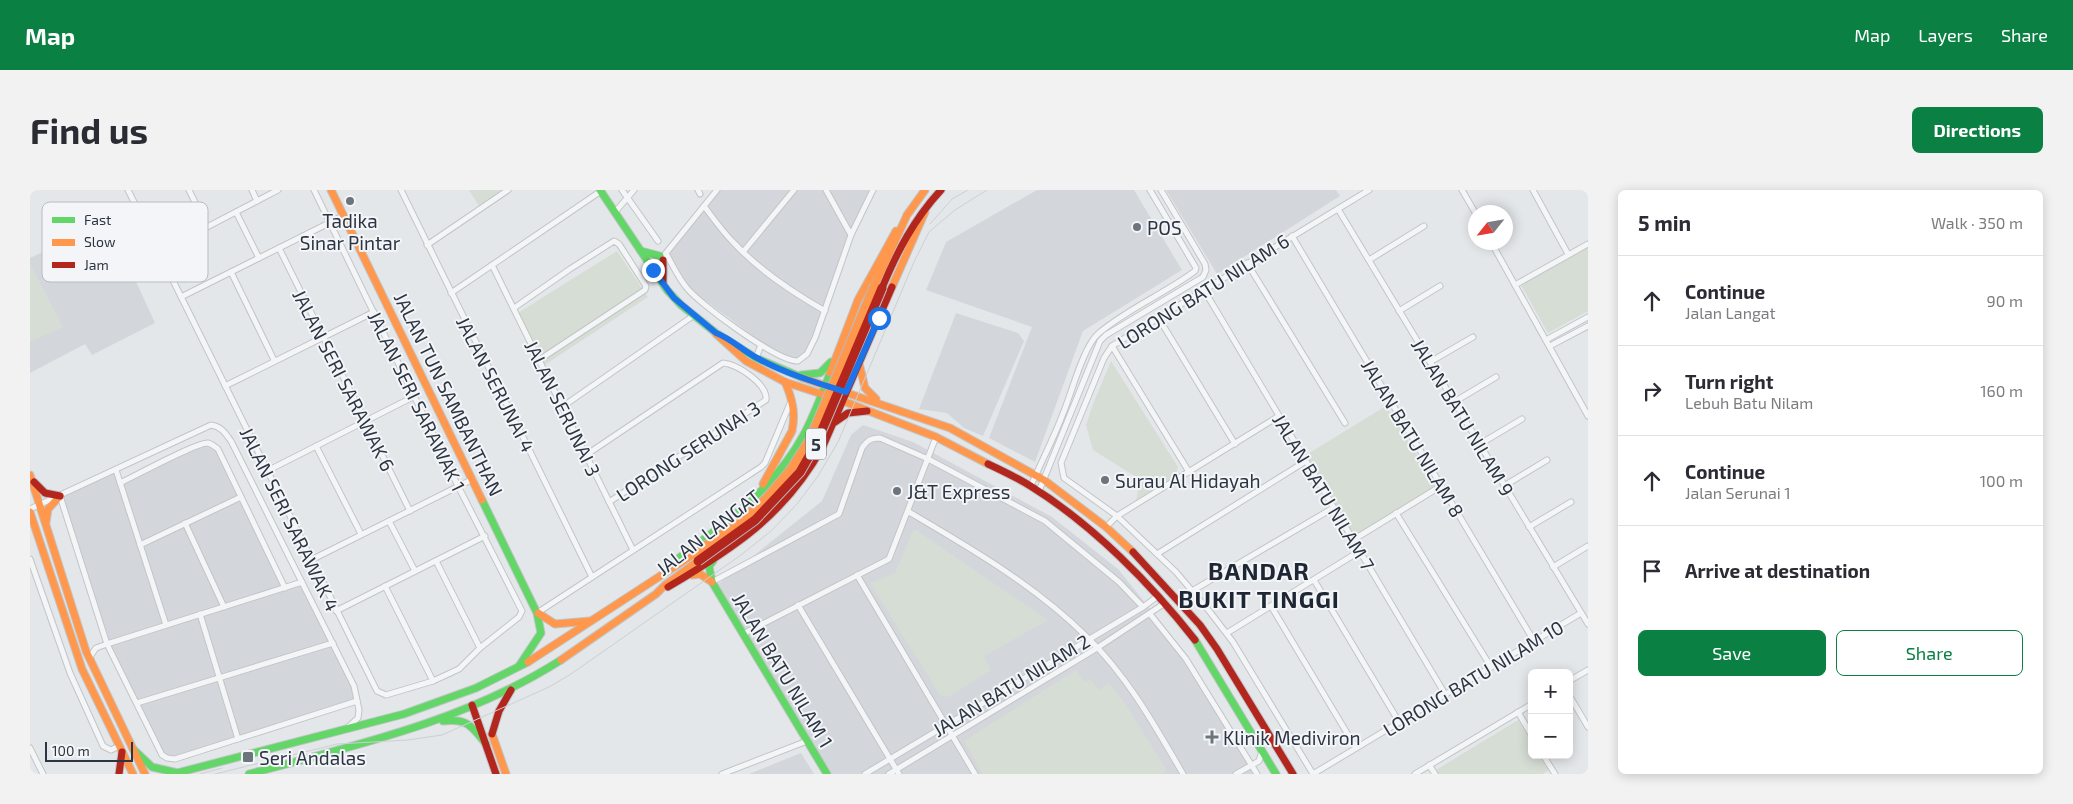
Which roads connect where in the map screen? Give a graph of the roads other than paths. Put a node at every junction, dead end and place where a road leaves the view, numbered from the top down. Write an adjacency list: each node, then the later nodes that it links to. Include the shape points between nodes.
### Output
1 (128, 190): 25 (street, JALAN SERI SARAWAK 4)
2 (189, 190): 26 (street)
3 (252, 190): 24 (street)
4 (278, 190): 24 (street)
5 (314, 190): 35 (street, JALAN SERI SARAWAK 1)
6 (330, 190): 34 (main road, JALAN TUN SAMBANTHAN)
7 (401, 190): 42 (street, JALAN SERUNAI 4)
8 (508, 190): 42 (street)
9 (600, 190): 32 (main road); 52 (street)
10 (622, 190): 23 (street)
11 (634, 190): 23 (street)
12 (716, 190): 29 (street)
13 (794, 190): 46 (street)
14 (826, 190): 38 (street)
15 (873, 190): 38 (street)
16 (925, 190): 33 (main road, JALAN LANGAT / 5)
17 (941, 190): 27 (main road, JALAN LANGAT / 5)
18 (1150, 190): 54 (street)
19 (1161, 190): 55 (street, via 1199,252)
20 (1369, 190): 30 (street, LORONG BATU NILAM 6)
21 (1462, 190): 28 (street)
22 (1533, 190): 47 (street)
23 (628, 198): 32 (street); 40 (street)
24 (257, 201): 31 (street)
25 (134, 202)
26 (195, 202)
27 (928, 202): 61 (main road, JALAN LANGAT / 5); 81 (main road, JALAN LANGAT / 5)
28 (1471, 205)
29 (704, 206): 46 (street); 48 (street)
30 (1338, 209): 39 (street, LORONG BATU NILAM 6); 50 (street, JALAN BATU NILAM 9)
31 (236, 212): 36 (street); 49 (street)
32 (615, 212): 44 (main road)
33 (907, 215): 61 (main road, JALAN LANGAT / 5); 76 (main road, JALAN LANGAT / 5, via 858,300)
34 (343, 216): 35 (street); 123 (main road, JALAN TUN SAMBANTHAN)
35 (330, 223): 43 (street); 68 (street, JALAN SERI SARAWAK 1)
36 (208, 226)
37 (1424, 226): 50 (street)
38 (851, 236): 66 (street)
39 (1292, 236): 51 (street, LORONG BATU NILAM 6); 128 (street, JALAN BATU NILAM 8)
40 (658, 241)
41 (1588, 244): 47 (street)
42 (427, 245): 63 (street, JALAN SERUNAI 4)
43 (279, 248): 49 (street); 75 (street, JALAN SERI SARAWAK 6)
44 (640, 250): 48 (main road); 53 (main road)
45 (1495, 250): 59 (street)
46 (743, 252): 66 (street, via 783,286)
47 (1568, 254): 59 (street)
48 (663, 256): 53 (street); 58 (main road); 78 (street, via 687,288)
49 (259, 258): 56 (street)
50 (1368, 260): 67 (street, JALAN BATU NILAM 9)
51 (1248, 263): 62 (street, LORONG BATU NILAM 6); 106 (street)
52 (492, 265): 63 (street); 65 (street, JALAN SERUNAI 3)
53 (651, 267): 58 (main road)
54 (1196, 268): 55 (street); 121 (street, via 1093,339)
55 (1206, 270): 96 (street, via 1197,281 1106,335 1094,353)
56 (231, 272): 64 (street); 84 (street)
57 (174, 282): 64 (street, JALAN SERI SARAWAK 4)
58 (663, 284): 69 (main road)
59 (1515, 285): 77 (street)
60 (1440, 286): 67 (street)
61 (879, 287): 157 (main road, JALAN LANGAT / 5, bridge, via 810,440 790,471 743,521)
62 (1204, 290): 70 (street, LORONG BATU NILAM 6); 102 (street, JALAN BATU NILAM 7)
63 (451, 293): 164 (street, JALAN SERUNAI 4)
64 (181, 297): 90 (street, JALAN SERI SARAWAK 4)
65 (514, 308): 85 (street, JALAN SERUNAI 3); 85 (street, via 614,241 646,286 645,290)
66 (825, 311): 78 (street, via 815,338 802,359 796,362)
67 (1399, 311): 86 (street, JALAN BATU NILAM 9)
68 (374, 312): 75 (street); 93 (street, JALAN SERI SARAWAK 1)
69 (693, 316): 73 (main road); 99 (street)
70 (1158, 317): 79 (street, LORONG BATU NILAM 6); 110 (street)
71 (1588, 317): 77 (street)
72 (1588, 326): 80 (street)
73 (716, 333): 82 (main road); 89 (main road, via 746,361)
74 (1472, 337): 86 (street)
75 (323, 338): 84 (street); 105 (street, JALAN SERI SARAWAK 6)
76 (842, 339): 81 (main road, via 841,354 845,361 851,362); 83 (main road, JALAN LANGAT / 5)
77 (1546, 340): 80 (street)
78 (761, 345): 82 (street)
79 (1112, 346): 95 (street, LORONG BATU NILAM 6); 120 (street)
80 (1550, 346): 103 (street)
81 (862, 352): 87 (main road, JALAN LANGAT / 5)
82 (756, 358): 89 (main road)
83 (835, 358): 89 (main road, via 820,373); 91 (main road, JALAN LANGAT / 5)
84 (274, 360): 90 (street)
85 (539, 360): 99 (street, JALAN SERUNAI 3)
86 (1430, 362): 98 (street, JALAN BATU NILAM 9)
87 (859, 363): 94 (main road, JALAN LANGAT / 5); 100 (main road, via 861,378 868,392)
88 (1496, 377): 98 (street)
89 (787, 378): 91 (main road); 92 (main road); 97 (main road)
90 (225, 386): 119 (street, JALAN SERI SARAWAK 4)
91 (825, 386): 92 (main road, JALAN LANGAT / 5); 94 (main road)
92 (821, 395): 94 (main road); 108 (main road, JALAN LANGAT / 5)
93 (414, 396): 105 (street); 126 (street, JALAN SERI SARAWAK 1)
94 (844, 396): 100 (main road); 101 (main road); 107 (main road, JALAN LANGAT / 5)
95 (1088, 396): 96 (street); 142 (street, LORONG BATU NILAM 6, via 1061,463 1061,472 1064,478)
96 (1076, 399): 124 (street)
97 (792, 400): 131 (main road, via 795,413 792,432); 153 (street, via 765,462)
98 (1454, 402): 111 (street, JALAN BATU NILAM 9)
99 (562, 406): 114 (street, JALAN SERUNAI 3)
100 (888, 406): 121 (main road, via 950,428)
101 (869, 411): 107 (main road, via 848,413); 109 (main road)
102 (1279, 416): 110 (street); 117 (street, JALAN BATU NILAM 7)
103 (1588, 416)
104 (1522, 419): 111 (street)
105 (365, 421): 112 (street); 139 (street, JALAN SERI SARAWAK 6)
106 (1345, 423)
107 (833, 424): 113 (main road, JALAN LANGAT / 5)
108 (803, 436): 113 (main road, via 813,424 820,424 825,428); 131 (main road, JALAN LANGAT / 5, via 774,478)
109 (936, 437): 115 (street); 127 (main road)
110 (1235, 444): 120 (street)
111 (1480, 444): 129 (street, JALAN BATU NILAM 9)
112 (316, 446): 119 (street); 148 (street)
113 (823, 446): 156 (main road, JALAN LANGAT / 5, via 795,491 764,523)
114 (586, 455): 134 (street, JALAN SERUNAI 3); 134 (street, LORONG SERUNAI 3, via 723,363 730,364 763,386 767,394 766,400)
115 (928, 458): 140 (street); 169 (street, via 880,438 866,441 839,514); 180 (street, via 1045,522 1119,582)
116 (1547, 460): 129 (street)
117 (1306, 461): 137 (street, JALAN BATU NILAM 7); 155 (street)
118 (116, 470): 125 (street); 132 (street); 168 (street, via 211,425 218,426 231,441)
119 (267, 471): 159 (street, JALAN SERI SARAWAK 4)
120 (1189, 472): 142 (street)
121 (1035, 475): 124 (main road); 127 (street)
122 (30, 476): 132 (main road, via 43,493); 136 (main road)
123 (472, 479): 126 (street); 183 (main road, JALAN TUN SAMBANTHAN)
124 (1044, 480): 130 (street); 146 (main road)
125 (120, 483): 133 (street, via 206,443 218,449); 151 (street)
126 (458, 486): 139 (street); 149 (street, JALAN SERI SARAWAK 1)
127 (1031, 486): 130 (main road)
128 (1441, 486): 141 (street); 193 (street, JALAN BATU NILAM 8)
129 (1504, 486): 147 (street, JALAN BATU NILAM 9)
130 (1039, 491): 175 (main road, via 1085,526)
131 (757, 495): 165 (main road, JALAN LANGAT / 5)
132 (60, 496): 136 (street); 145 (main road, via 48,509); 196 (street)
133 (241, 497): 144 (street); 172 (street)
134 (609, 502): 153 (street, JALAN SERUNAI 3)
135 (1571, 502): 147 (street)
136 (39, 505): 138 (street); 145 (main road)
137 (1333, 508): 150 (street, JALAN BATU NILAM 7); 173 (street)
138 (30, 510): 228 (main road, via 75,653)
139 (410, 511): 143 (street)
140 (909, 512): 163 (street, via 889,559); 192 (street, via 1020,581)
141 (1396, 513): 150 (street); 202 (street)
142 (1117, 516): 146 (street); 155 (street)
143 (389, 521): 148 (street); 162 (street)
144 (185, 523): 151 (street); 179 (street)
145 (45, 524): 195 (main road)
146 (1106, 527): 170 (main road)
147 (1529, 527): 161 (street, JALAN BATU NILAM 9)
148 (361, 534): 159 (street)
149 (485, 536): 160 (street); 182 (street, JALAN SERI SARAWAK 1)
150 (1352, 540): 154 (street, JALAN BATU NILAM 7)
151 (140, 545): 189 (street)
152 (1588, 546): 161 (street)
153 (633, 550): 164 (street)
154 (1360, 552): 167 (street); 209 (street, JALAN BATU NILAM 7)
155 (1157, 554): 173 (street)
156 (717, 557): 166 (main road, JALAN LANGAT / 5); 169 (main road, via 709,566)
157 (696, 558): 165 (main road, JALAN LANGAT / 5); 174 (main road, JALAN LANGAT / 5)
158 (30, 559): 228 (street, via 70,673 103,746 111,750)
159 (310, 560): 181 (street, JALAN SERI SARAWAK 4)
160 (436, 561): 162 (street); 198 (street)
161 (1553, 567): 184 (street, JALAN BATU NILAM 9)
162 (415, 572): 171 (street)
163 (857, 575): 177 (street); 218 (street)
164 (592, 577): 183 (street)
165 (655, 577): 187 (main road, JALAN LANGAT / 5)
166 (686, 577): 169 (main road, via 700,574); 174 (main road, JALAN LANGAT / 5)
167 (1314, 580): 178 (street); 216 (street)
168 (302, 582): 172 (street); 194 (street)
169 (712, 582): 191 (main road, JALAN BATU NILAM 1)
170 (1162, 582): 176 (main road, via 1168,598); 253 (main road, via 1217,649)
171 (385, 586): 181 (street); 206 (street)
172 (285, 588): 179 (street)
173 (1192, 591): 190 (street)
174 (656, 594): 207 (main road, JALAN LANGAT / 5, via 570,654)
175 (1158, 596): 176 (main road); 180 (street, JALAN BATU NILAM 2)
176 (1165, 603): 186 (street, JALAN BATU NILAM 2); 230 (main road, via 1200,646)
177 (798, 605): 191 (street); 231 (street)
178 (1271, 606): 190 (street); 227 (street)
179 (224, 607): 185 (street)
180 (1143, 607): 192 (street, JALAN BATU NILAM 2)
181 (336, 611): 206 (street, JALAN SERI SARAWAK 4, via 382,695)
182 (522, 611): 198 (street, JALAN SERI SARAWAK 4, via 519,617)
183 (537, 613): 187 (main road, via 556,624); 201 (main road, JALAN TUN SAMBANTHAN, via 540,633)
184 (1581, 613): 188 (street, JALAN BATU NILAM 9); 193 (street, LORONG BATU NILAM 10)
185 (200, 614): 189 (street); 204 (street)
186 (1150, 614): 199 (street, JALAN BATU NILAM 2); 233 (street, via 1186,658)
187 (590, 621): 201 (main road, 5)
188 (1587, 621)
189 (166, 625): 196 (street)
190 (1227, 633): 254 (street)
191 (743, 634): 224 (main road, JALAN BATU NILAM 1)
192 (1089, 638): 199 (street); 218 (street, JALAN BATU NILAM 2)
193 (1534, 641): 202 (street, LORONG BATU NILAM 10)
194 (333, 643): 204 (street); 210 (street, via 354,686)
195 (84, 644): 197 (street); 200 (main road)
196 (107, 644): 197 (street); 212 (street)
197 (96, 648): 200 (street)
198 (480, 648): 206 (street, JALAN SERI SARAWAK 4, via 459,669)
199 (1097, 648): 222 (street, JALAN BATU NILAM 2); 249 (street, via 1134,693)
200 (89, 658): 229 (main road)
201 (519, 666): 208 (main road, 5)
202 (1491, 667): 209 (street, LORONG BATU NILAM 10)
203 (1588, 670): 205 (street)
204 (219, 678): 212 (street); 223 (street)
205 (1573, 679)
206 (433, 681)
207 (512, 688): 213 (main road, JALAN LANGAT / 5); 243 (main road, via 503,699 492,734)
208 (468, 692): 213 (main road); 221 (main road, 5)
209 (1445, 694): 216 (street, LORONG BATU NILAM 10)
210 (357, 701): 221 (street, via 358,718); 223 (street)
211 (1573, 702): 219 (street)
212 (137, 703): 223 (street, via 162,755 167,758 175,759)
213 (472, 705): 217 (main road, 5); 225 (main road)
214 (1528, 706): 215 (street)
215 (1518, 712): 220 (street); 234 (street)
216 (1399, 722): 227 (street, LORONG BATU NILAM 10)
217 (427, 723): 225 (main road, via 461,719 469,722); 241 (main road, 5)
218 (946, 725): 222 (street); 231 (street, JALAN BATU NILAM 2)
219 (1588, 727)
220 (1528, 729)
221 (341, 732): 236 (main road, 5)
222 (952, 736): 235 (street, JALAN BATU NILAM 2); 248 (street)
223 (238, 739)
224 (807, 741): 244 (street); 245 (main road, JALAN BATU NILAM 1)
225 (486, 744): 242 (main road)
226 (30, 748): 237 (street)
227 (1356, 748): 254 (street, LORONG BATU NILAM 10)
228 (120, 749): 238 (main road); 239 (main road)
229 (133, 750): 236 (main road, via 148,766); 240 (main road)
230 (1262, 751): 233 (street, via 1259,761); 252 (main road)
231 (890, 759): 235 (street); 246 (street, JALAN BATU NILAM 2)
232 (1546, 759): 257 (street)
233 (1252, 765): 250 (street); 251 (street)
234 (1429, 765): 255 (street); 256 (street)
235 (898, 772): 247 (street, JALAN BATU NILAM 2)
236 (176, 773)
237 (43, 774)
238 (119, 774)
239 (133, 774)
240 (145, 774)
241 (249, 774)
242 (496, 774)
243 (506, 774)
244 (722, 774)
245 (827, 774)
246 (864, 774)
247 (889, 774)
248 (975, 774)
249 (1183, 774)
250 (1236, 774)
251 (1257, 774)
252 (1276, 774)
253 (1293, 774)
254 (1313, 774)
255 (1415, 774)
256 (1435, 774)
257 (1555, 774)

